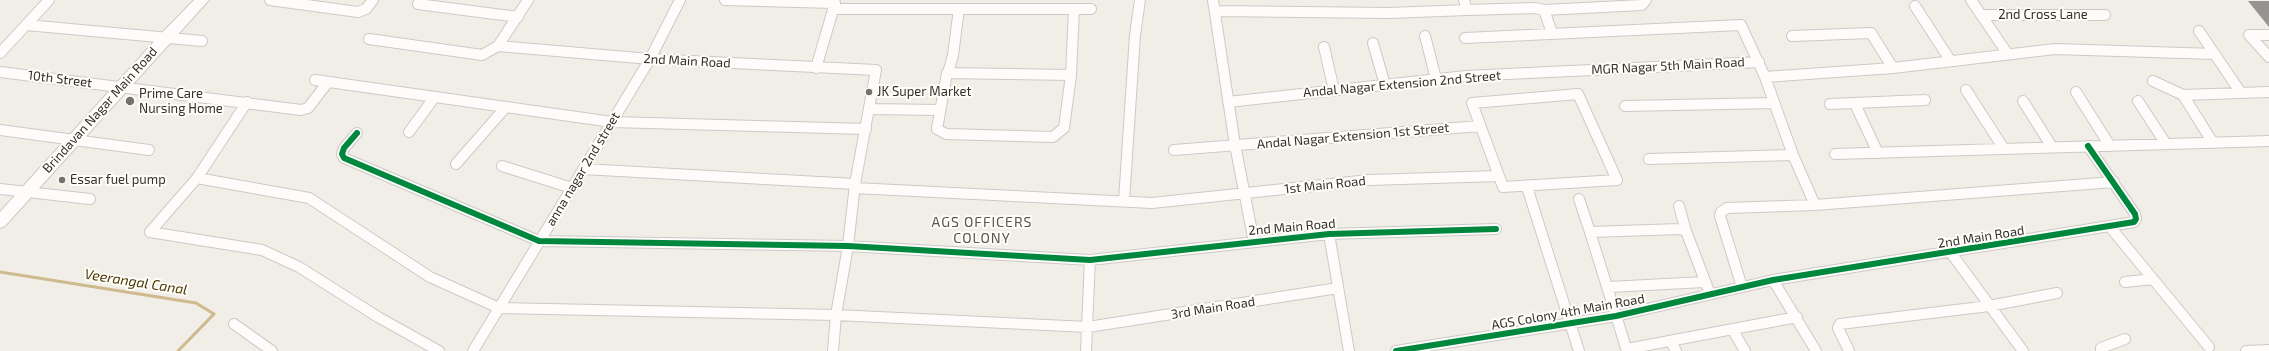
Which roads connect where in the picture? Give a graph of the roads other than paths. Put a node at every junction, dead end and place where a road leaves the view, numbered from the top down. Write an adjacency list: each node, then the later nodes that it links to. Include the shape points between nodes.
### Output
1 (49, 0): 25 (street)
2 (202, 0): 31 (street, Brindavan Nagar Main Road)
3 (270, 0): 4 (street, via 358,12 366,9)
4 (373, 0)
5 (528, 0): 24 (street)
6 (680, 0): 42 (street, anna nagar 2nd street)
7 (725, 0): 14 (street)
8 (1140, 0): 112 (street, via 1135,35)
9 (1213, 0): 21 (street)
10 (1464, 0): 19 (street)
11 (1646, 0): 20 (street, via 1642,5)
12 (1971, 0): 22 (street)
13 (418, 4): 24 (street)
14 (835, 4): 16 (street); 45 (street)
15 (1915, 6): 43 (street)
16 (959, 9): 17 (street); 49 (street)
17 (1074, 9): 18 (street); 50 (street)
18 (1091, 9)
19 (1467, 10): 20 (street); 21 (street, via 1389,13)
20 (1544, 10): 27 (street)
21 (1214, 11): 69 (street)
22 (1981, 15): 23 (street, 2nd Cross Lane); 39 (street)
23 (2105, 15)
24 (518, 17): 36 (street)
25 (26, 25): 31 (street); 38 (street)
26 (2199, 31): 40 (street)
27 (1552, 33): 32 (street); 44 (street, via 1739,25 1742,26)
28 (2269, 35): 41 (street, via 2249,36)
29 (1425, 36): 52 (street)
30 (1792, 36): 46 (street, via 1871,33)
31 (165, 38): 34 (street); 57 (street, Brindavan Nagar Main Road)
32 (1465, 38)
33 (369, 39): 36 (street, via 472,55 486,54)
34 (202, 41)
35 (1373, 43): 56 (street)
36 (498, 46): 42 (street, 2nd Main Road)
37 (1324, 47): 58 (street)
38 (0, 53)
39 (2007, 53): 40 (street, via 2055,48); 43 (street)
40 (2215, 54): 62 (street)
41 (2269, 57)
42 (650, 59): 45 (street, 2nd Main Road); 77 (street, anna nagar 2nd street)
43 (1950, 60): 46 (street)
44 (1759, 62): 47 (street, MGR Nagar 5th Main Road); 51 (street)
45 (816, 68): 75 (street, 2nd Main Road, via 876,70)
46 (1893, 68): 51 (street)
47 (1576, 71): 52 (street, Andal Nagar Extension 2nd Street)
48 (0, 72): 57 (street, 10th Street)
49 (948, 74): 50 (street); 76 (street)
50 (1071, 75): 76 (street, via 1064,128 1053,137 946,134 937,129)
51 (1765, 77): 70 (street)
52 (1436, 79): 56 (street, Andal Nagar Extension 2nd Street)
53 (315, 80): 55 (street)
54 (2153, 81): 63 (street)
55 (328, 82): 64 (street); 68 (street, 10th Street, via 308,108 301,110)
56 (1385, 85): 58 (street, Andal Nagar Extension 2nd Street)
57 (121, 86): 68 (street, 10th Street); 83 (street, Brindavan Nagar Main Road)
58 (1334, 90): 69 (street, Andal Nagar Extension 2nd Street)
59 (1966, 90): 91 (street)
60 (2076, 92): 89 (street)
61 (2269, 92): 62 (street)
62 (2241, 93): 63 (street)
63 (2183, 95): 85 (street)
64 (434, 98): 74 (street); 81 (street)
65 (1925, 100): 72 (street)
66 (2023, 101): 90 (street)
67 (2138, 101): 86 (street)
68 (247, 102): 102 (street)
69 (1228, 102): 87 (street)
70 (1774, 103): 73 (street); 96 (street)
71 (1830, 104): 72 (street)
72 (1855, 104): 94 (street)
73 (1625, 106)
74 (505, 108): 77 (street); 98 (street)
75 (869, 109): 76 (street); 79 (street)
76 (939, 110)
77 (612, 122): 79 (street); 100 (street, anna nagar 2nd street)
78 (1476, 126): 87 (street, Andal Nagar Extension 1st Street); 101 (street); 105 (street, via 1472,103 1477,101 1578,94 1581,96 1617,180)
79 (866, 129): 104 (street)
80 (0, 130): 83 (street)
81 (409, 132)
82 (357, 133): 121 (street, via 344,148 344,158)
83 (76, 139): 92 (street); 108 (street, Brindavan Nagar Main Road)
84 (2269, 141): 85 (street)
85 (2213, 143): 86 (street)
86 (2166, 144): 89 (street)
87 (1235, 145): 93 (street, Andal Nagar Extension 1st Street); 109 (street)
88 (2088, 146): 89 (street); 90 (street); 103 (street, 2nd Main Road)
89 (2110, 146)
90 (2052, 147): 91 (street)
91 (2004, 149): 94 (street)
92 (149, 150)
93 (1174, 150)
94 (1878, 153): 95 (street)
95 (1835, 154)
96 (1793, 155): 97 (street); 113 (street)
97 (1649, 158)
98 (456, 164)
99 (502, 166): 106 (street)
100 (583, 169): 104 (street, 1st Main Road); 106 (street, anna nagar 2nd street)
101 (1498, 176): 105 (street, via 1503,187); 109 (street, 1st Main Road, via 1369,180)
102 (197, 178): 136 (street, via 309,198 430,277); 151 (street, via 150,232 262,250 299,267 378,317)
103 (2114, 182): 113 (street); 116 (street, 2nd Main Road, via 2136,219 2130,224)
104 (855, 186): 112 (street, 1st Main Road); 123 (street)
105 (1527, 187): 140 (street)
106 (572, 188): 121 (street, anna nagar 2nd street)
107 (0, 189): 108 (street)
108 (26, 192): 110 (street); 115 (street, Brindavan Nagar Main Road)
109 (1246, 194): 112 (street, 1st Main Road, via 1152,203); 122 (street)
110 (90, 199)
111 (1579, 199): 119 (street)
112 (1124, 201)
113 (1815, 205): 130 (street, via 1727,208 1721,212 1720,216)
114 (1679, 206): 118 (street)
115 (0, 222)
116 (2110, 227): 124 (street, 2nd Main Road); 126 (street)
117 (1496, 229): 120 (street, 2nd Main Road)
118 (1686, 231): 119 (street, via 1680,229); 128 (street)
119 (1590, 232): 132 (street)
120 (1329, 234): 122 (street, 2nd Main Road); 131 (street)
121 (540, 241): 123 (street, 2nd Main Road); 136 (street, anna nagar 2nd street)
122 (1254, 242): 125 (street, 2nd Main Road)
123 (848, 246): 125 (street, 2nd Main Road); 137 (street)
124 (1951, 252): 127 (street, 2nd Main Road); 135 (street)
125 (1090, 260): 142 (street)
126 (2153, 279): 129 (street); 146 (street)
127 (1773, 280): 130 (street, 2nd Main Road); 139 (street)
128 (1704, 282): 132 (street); 134 (street)
129 (2125, 282)
130 (1742, 286): 134 (street, AGS Colony 4th Main Road)
131 (1338, 288): 142 (street, 3rd Main Road); 155 (street)
132 (1609, 288): 138 (street)
133 (2057, 293): 135 (street)
134 (1710, 294): 138 (street, AGS Colony 4th Main Road)
135 (1990, 306): 160 (street, via 1840,324 1838,328); 161 (street)
136 (499, 308): 137 (street, 3rd Main Road); 152 (street, anna nagar 2nd street)
137 (836, 315): 142 (street, 3rd Main Road); 153 (street)
138 (1616, 316): 140 (street, AGS Colony 4th Main Road); 148 (street)
139 (1797, 317): 143 (street); 159 (street)
140 (1570, 323): 147 (street, AGS Colony 4th Main Road); 157 (street)
141 (234, 324): 150 (street)
142 (1088, 327): 154 (street)
143 (1732, 329): 145 (street); 158 (street)
144 (2125, 339): 162 (street, via 2101,348)
145 (1673, 347): 148 (street)
146 (2210, 347)
147 (1446, 348): 156 (street, AGS Colony 4th Main Road)
148 (1627, 350)
149 (2269, 350): 163 (street)
150 (272, 351)
151 (439, 351)
152 (473, 351)
153 (834, 351)
154 (1086, 351)
155 (1349, 351)
156 (1396, 351)
157 (1579, 351)
158 (1745, 351)
159 (1816, 351)
160 (1849, 351)
161 (2023, 351)
162 (2102, 351)
163 (2246, 351)

